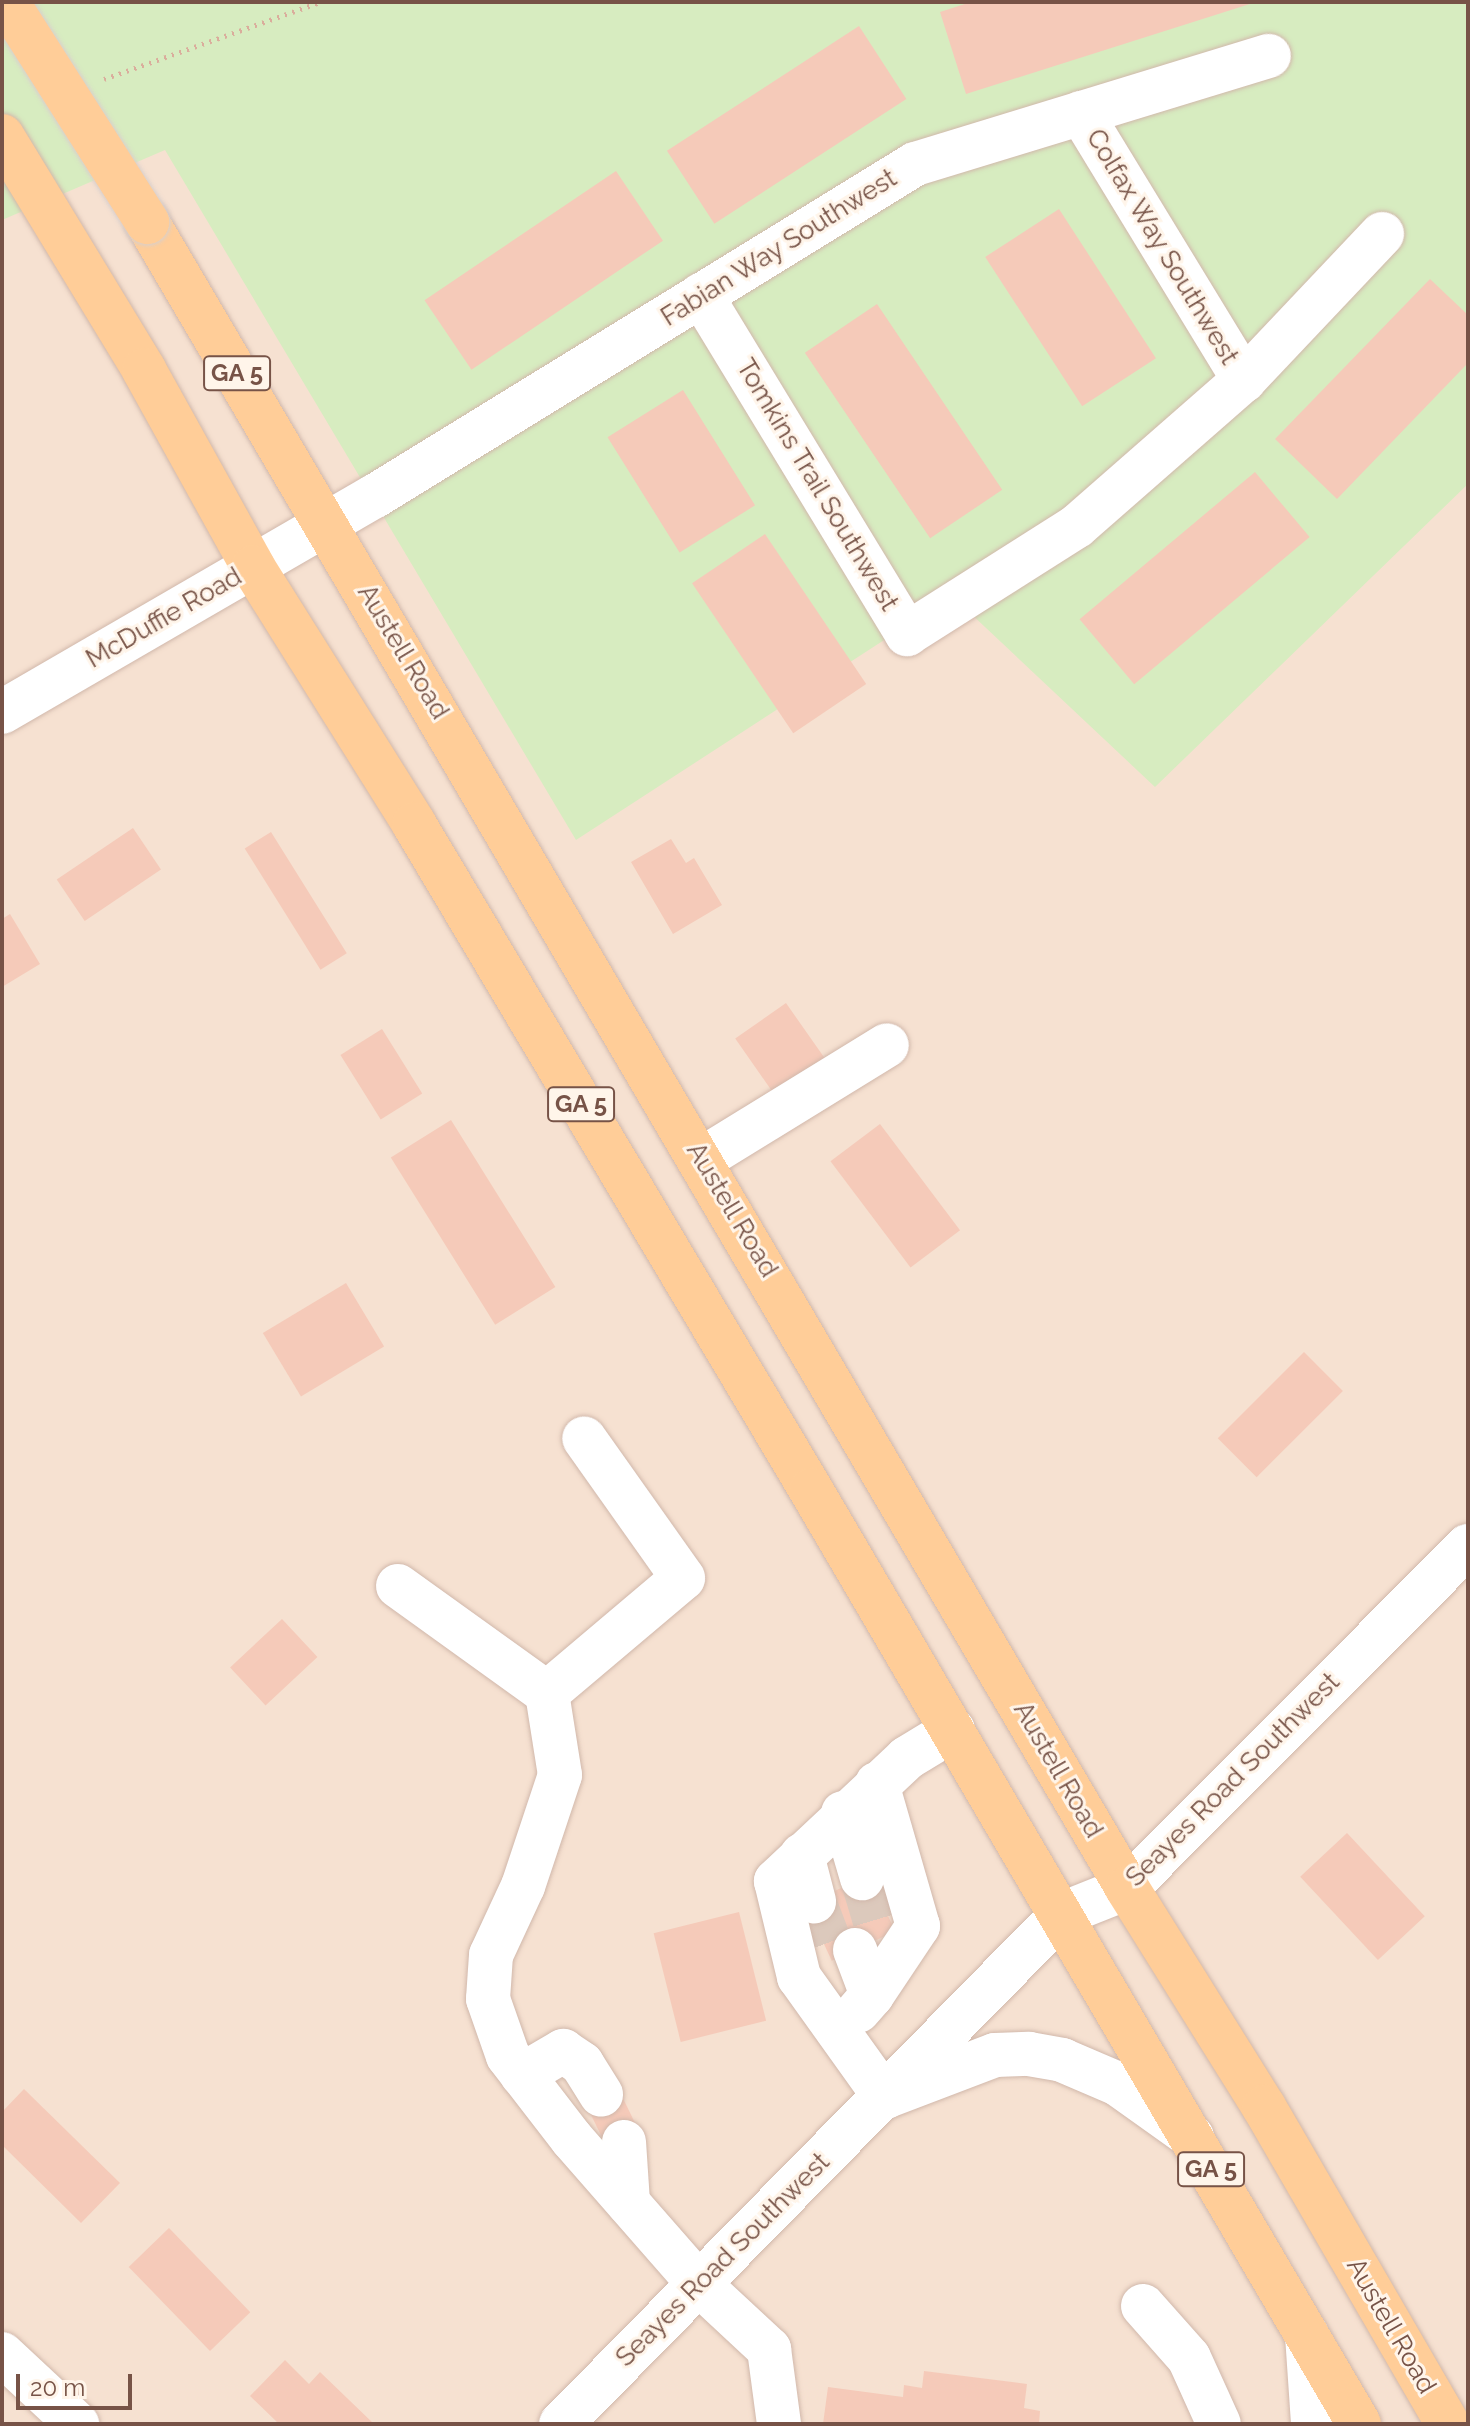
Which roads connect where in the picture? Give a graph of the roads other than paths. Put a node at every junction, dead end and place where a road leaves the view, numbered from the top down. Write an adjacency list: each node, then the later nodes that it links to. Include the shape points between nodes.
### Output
1 (7, 2): 8 (main road, Austell Road / GA 5, bridge, via 147,222)
2 (1269, 56): 3 (street, Fabian Way Southwest)
3 (1081, 113): 6 (street, Fabian Way Southwest, via 915,164); 7 (street, Colfax Way Southwest)
4 (2, 136): 9 (main road, GA 5, via 74,250)
5 (1382, 234): 7 (street, Tomkins Trail Southwest)
6 (701, 295): 7 (street, Tomkins Trail Southwest, via 907,634 1077,526); 8 (street, Fabian Way Southwest)
7 (1244, 380)
8 (327, 524): 9 (street, McDuffie Road); 12 (main road, Austell Road / GA 5)
9 (253, 567): 10 (street, McDuffie Road); 17 (main road, GA 5, via 414,824)
10 (2, 712)
11 (887, 1045): 12 (street)
12 (702, 1159): 20 (main road, Austell Road / GA 5)
13 (584, 1438): 16 (street, via 683,1578)
14 (1468, 1546): 20 (street, Seayes Road Southwest)
15 (398, 1586): 16 (street)
16 (547, 1693): 25 (street, via 560,1775 523,1886 491,1955 488,1999 508,2056)
17 (953, 1730): 18 (street); 21 (main road, GA 5)
18 (877, 1784): 19 (street); 23 (street, via 918,1926)
19 (822, 1835): 19 (street, via 838,1890); 24 (street, via 776,1881 799,1977)
20 (1127, 1888): 21 (street, Seayes Road Southwest); 41 (main road, Austell Road / GA 5, via 1264,2107)
21 (1062, 1914): 27 (street, Seayes Road Southwest); 28 (main road, GA 5)
22 (857, 1949): 23 (street)
23 (872, 1995): 24 (street)
24 (838, 2031): 27 (street)
25 (522, 2075): 26 (street, via 563,2051 582,2064); 30 (street)
26 (601, 2094)
27 (885, 2097): 28 (street, Seayes Road Southwest, via 995,2055 1029,2054 1062,2060 1118,2084); 31 (street, Seayes Road Southwest)
28 (1192, 2137): 33 (main road, GA 5)
29 (624, 2142): 30 (street)
30 (628, 2203): 31 (street)
31 (699, 2284): 36 (street, Seayes Road Southwest); 37 (street, via 769,2349)
32 (1143, 2306): 38 (street, via 1189,2358)
33 (1307, 2335): 39 (street); 40 (main road, GA 5)
34 (2, 2354): 35 (street)
35 (77, 2424)
36 (561, 2424)
37 (779, 2424)
38 (1219, 2424)
39 (1313, 2424)
40 (1359, 2424)
41 (1448, 2424)

